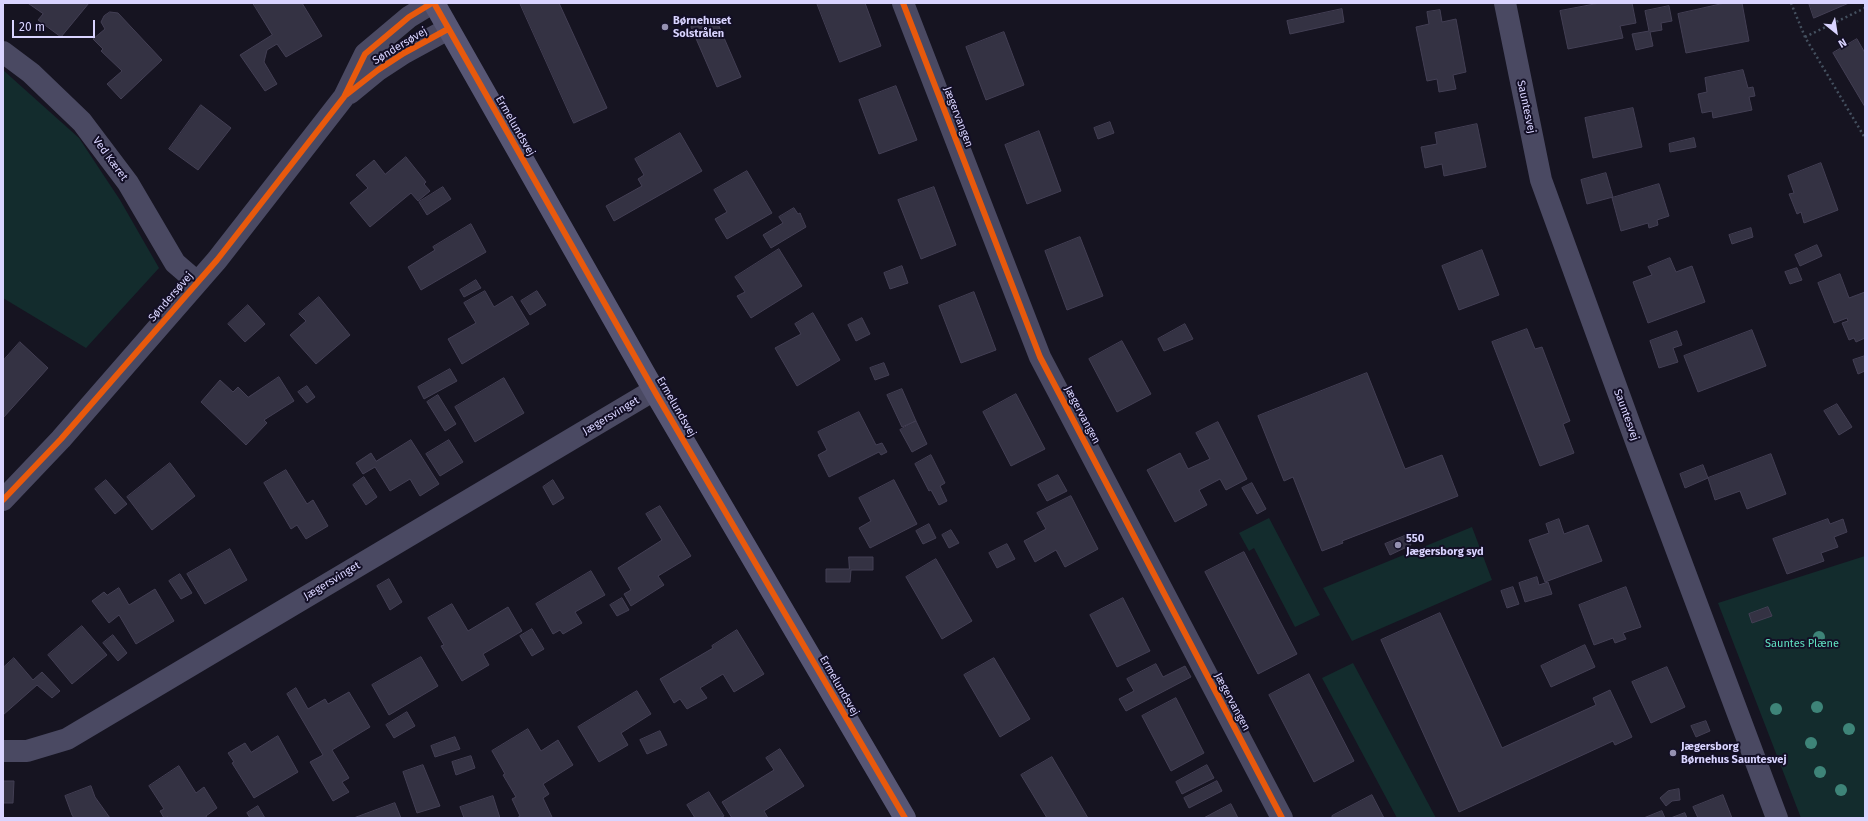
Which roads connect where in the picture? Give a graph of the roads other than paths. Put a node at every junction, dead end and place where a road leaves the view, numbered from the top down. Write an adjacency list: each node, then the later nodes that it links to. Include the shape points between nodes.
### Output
1 (433, 3): 4 (street, Ermelundsvej); 6 (street, Søndersøvej, via 409,17 365,54)
2 (903, 3): 12 (street, Jægervangen, via 1040,357)
3 (1504, 3): 13 (street, Sauntesvej, via 1541,180)
4 (448, 30): 6 (street, Søndersøvej, via 404,53); 8 (street, Ermelundsvej)
5 (3, 52): 7 (street, Ved Kæret, via 31,72 82,122 128,183 175,263)
6 (344, 97): 7 (street, Søndersøvej)
7 (197, 282): 9 (street, Søndersøvej, via 61,439)
8 (654, 390): 10 (street, Jægersvinget, via 67,739 27,751); 11 (street, Ermelundsvej)
9 (3, 500)
10 (3, 751)
11 (905, 818)
12 (1282, 818)
13 (1777, 818)

